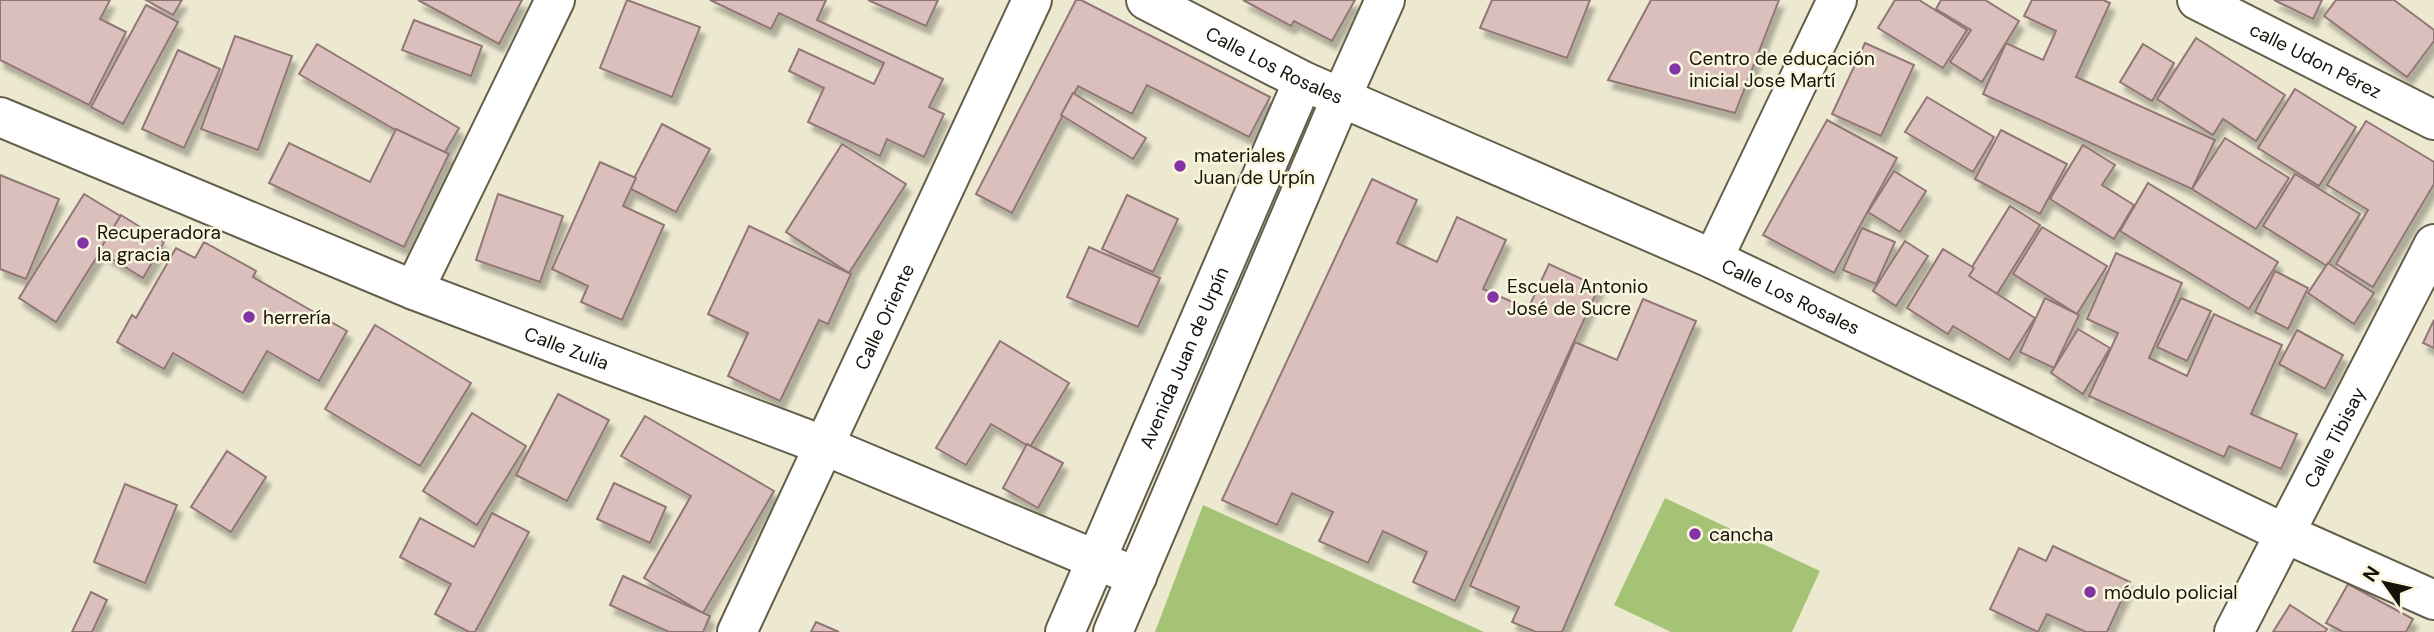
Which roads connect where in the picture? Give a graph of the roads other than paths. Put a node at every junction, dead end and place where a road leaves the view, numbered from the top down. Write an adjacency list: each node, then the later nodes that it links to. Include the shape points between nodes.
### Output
1 (555, 0): 13 (street)
2 (1032, 0): 14 (street, Calle Oriente)
3 (1146, 0): 7 (street, Calle Los Rosales)
4 (1385, 0): 8 (street)
5 (1837, 0): 12 (street)
6 (2197, 0): 10 (street, calle Udon Pérez)
7 (1303, 81): 8 (street, Calle Los Rosales); 16 (street, Avenida Juan de Urpín)
8 (1341, 98): 12 (street, Calle Los Rosales); 17 (street)
9 (0, 117): 13 (street, Calle Zulia)
10 (2434, 120)
11 (2434, 244): 15 (street, Calle Tibisay)
12 (1713, 259): 15 (street, Calle Los Rosales)
13 (414, 289): 14 (street, Calle Zulia)
14 (825, 446): 16 (street, Calle Zulia); 19 (street, Calle Oriente)
15 (2284, 533): 18 (street, Calle Los Rosales); 22 (street, Calle Tibisay)
16 (1095, 560): 17 (street, Calle Zulia); 20 (street, Avenida Juan de Urpín)
17 (1137, 577): 21 (street)
18 (2434, 600)
19 (737, 632)
20 (1065, 632)
21 (1113, 632)
22 (2234, 632)

